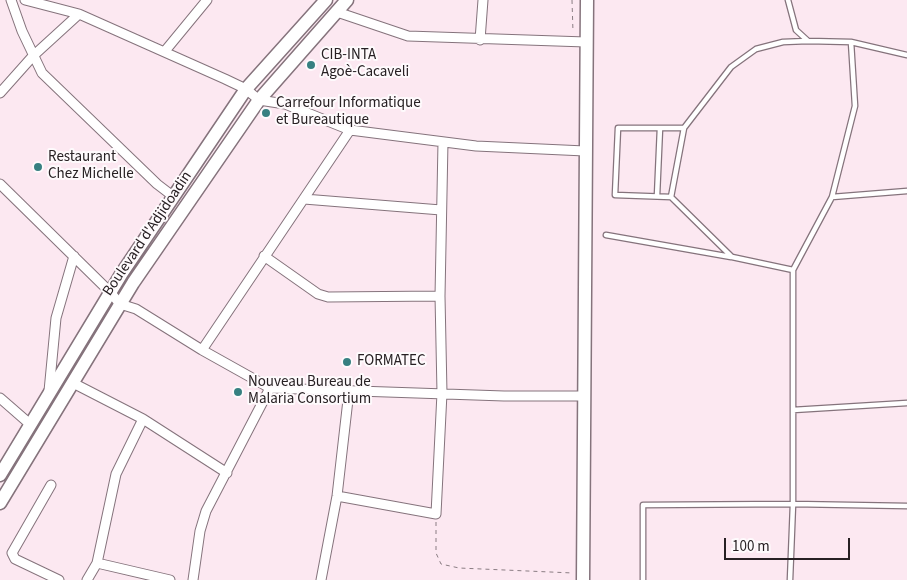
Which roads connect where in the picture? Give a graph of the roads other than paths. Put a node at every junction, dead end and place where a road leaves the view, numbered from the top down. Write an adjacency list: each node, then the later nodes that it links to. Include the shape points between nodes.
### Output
1 (11, 0): 17 (street)
2 (25, 0): 10 (street)
3 (207, 0): 15 (street)
4 (326, 0): 18 (main road, Boulevard d'Adjidoadin)
5 (347, 0): 9 (main road, Boulevard d'Adjidoadin)
6 (482, 0): 11 (street)
7 (587, 0): 13 (main road)
8 (788, 0): 12 (lane, via 796,30)
9 (337, 12): 11 (street, via 408,36); 20 (main road, Boulevard d'Adjidoadin)
10 (78, 14): 15 (street); 17 (street)
11 (480, 40): 13 (street)
12 (808, 41): 14 (lane); 22 (lane, via 784,42 756,49 731,67)
13 (586, 42): 25 (main road)
14 (851, 42): 16 (lane); 30 (lane, via 855,106)
15 (165, 51): 18 (street)
16 (907, 55)
17 (33, 56): 19 (street); 29 (street, via 55,88)
18 (246, 89): 20 (street); 29 (main road, Boulevard d'Adjidoadin)
19 (0, 93)
20 (259, 100): 23 (street, via 284,104); 41 (main road, Boulevard d'Adjidoadin)
21 (660, 128): 22 (lane); 28 (lane); 28 (lane, via 618,128 615,195)
22 (684, 128): 32 (lane)
23 (350, 130): 24 (street); 31 (street)
24 (443, 142): 25 (street); 33 (street)
25 (585, 151): 48 (main road)
26 (0, 184): 35 (street)
27 (907, 191): 30 (lane)
28 (657, 196): 32 (lane)
29 (174, 197): 39 (main road, Boulevard d'Adjidoadin)
30 (832, 197): 38 (lane)
31 (304, 198): 33 (street); 36 (street)
32 (671, 198): 37 (lane)
33 (441, 210): 40 (street)
34 (606, 234): 37 (lane)
35 (74, 256): 39 (street); 46 (street, via 56,318)
36 (264, 256): 40 (street, via 318,294 328,297); 42 (street)
37 (732, 257): 38 (lane)
38 (793, 270): 51 (lane)
39 (110, 292): 41 (street); 46 (main road, Boulevard d'Adjidoadin)
40 (440, 296): 47 (street)
41 (120, 304): 42 (street, via 136,309); 43 (main road, Boulevard d'Adjidoadin)
42 (202, 350): 44 (street)
43 (73, 383): 52 (street); 58 (main road, Boulevard d'Adjidoadin)
44 (270, 388): 45 (street); 54 (street)
45 (349, 391): 47 (street); 57 (street)
46 (49, 394): 53 (main road, Boulevard d'Adjidoadin)
47 (442, 394): 48 (street); 57 (street, via 436,514)
48 (584, 396): 62 (main road)
49 (0, 398): 53 (street)
50 (907, 403): 51 (lane)
51 (793, 410): 59 (lane)
52 (143, 419): 54 (street); 61 (street, via 116,474)
53 (30, 425): 55 (main road, Boulevard d'Adjidoadin)
54 (227, 473): 66 (street, via 206,510)
55 (0, 475)
56 (51, 485): 64 (street, via 12,553 15,559)
57 (337, 496): 67 (street)
58 (0, 503)
59 (793, 504): 60 (lane); 68 (lane, via 643,505); 69 (lane)
60 (907, 506)
61 (97, 563): 63 (street); 65 (street)
62 (583, 577)
63 (89, 579)
64 (59, 580)
65 (170, 580)
66 (193, 580)
67 (321, 580)
68 (642, 580)
69 (790, 580)

